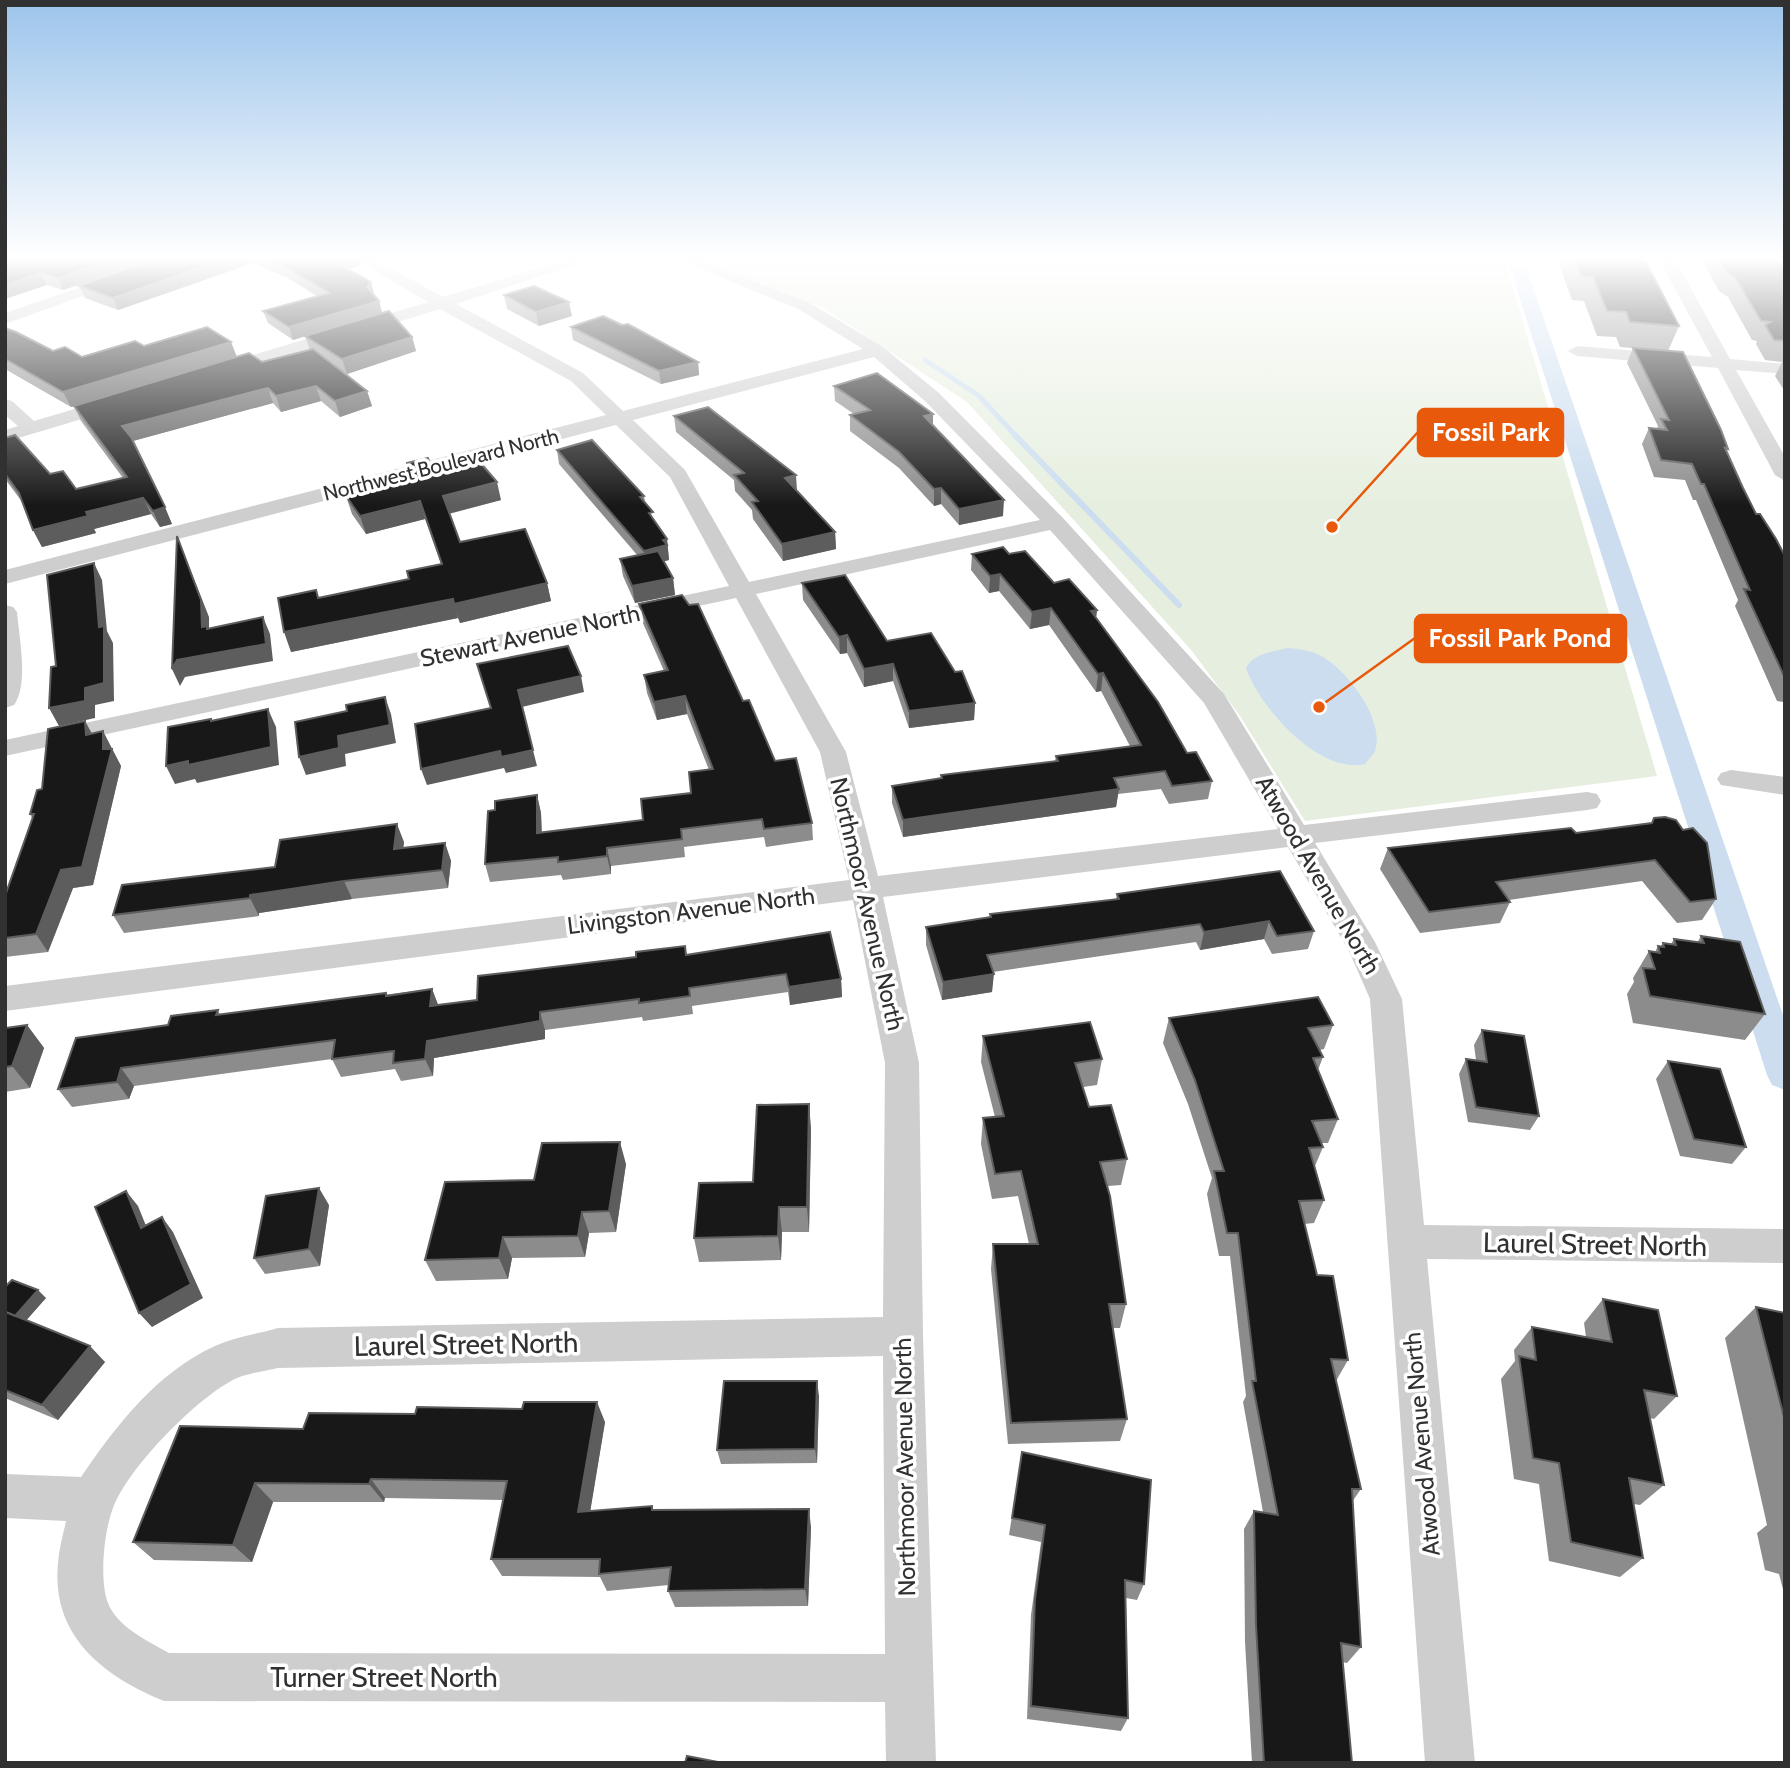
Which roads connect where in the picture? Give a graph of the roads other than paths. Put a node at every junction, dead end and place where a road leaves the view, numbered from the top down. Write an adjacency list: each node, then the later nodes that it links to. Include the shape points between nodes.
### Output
1 (318, 341): 9 (street)
2 (510, 341): 12 (street, Northmoor Avenue North, via 578,377)
3 (860, 341): 5 (street, Atwood Avenue North)
4 (1711, 341): 7 (street)
5 (877, 351): 12 (street, Northwest Boulevard North); 16 (street, Atwood Avenue North, via 932,397)
6 (1577, 351): 7 (street)
7 (1724, 364): 8 (street); 15 (street)
8 (1785, 369)
9 (199, 377)
10 (134, 397): 13 (street)
11 (5, 405): 13 (street)
12 (618, 419): 17 (street, Northwest Boulevard North); 18 (street, Northmoor Avenue North, via 678,474)
13 (31, 428): 14 (street)
14 (5, 436)
15 (1785, 475)
16 (1055, 523): 18 (street, Stewart Avenue North); 25 (street, Atwood Avenue North, via 1215,699)
17 (5, 577)
18 (743, 590): 21 (street, Stewart Avenue North); 26 (street, Northmoor Avenue North, via 833,752)
19 (5, 612): 20 (street, via 9,662)
20 (5, 700)
21 (5, 748)
22 (1731, 779): 23 (street)
23 (1785, 786)
24 (1587, 801): 25 (street, Livingston Avenue North)
25 (1298, 838): 26 (street, Livingston Avenue North); 28 (street, Atwood Avenue North, via 1364,950 1386,999)
26 (866, 888): 27 (street, Livingston Avenue North); 30 (street, Northmoor Avenue North, via 902,1063)
27 (5, 999)
28 (1405, 1242): 29 (street, Laurel Street North); 35 (street, Atwood Avenue North)
29 (1785, 1246)
30 (903, 1336): 32 (street, Laurel Street North, via 278,1348 227,1361 176,1395 129,1444); 33 (street, Northmoor Avenue North)
31 (5, 1496): 32 (street)
32 (92, 1500): 33 (street, Turner Street North, via 80,1565 86,1614 114,1648 164,1677)
33 (908, 1678): 34 (street, Northmoor Avenue North)
34 (911, 1763)
35 (1450, 1763)

